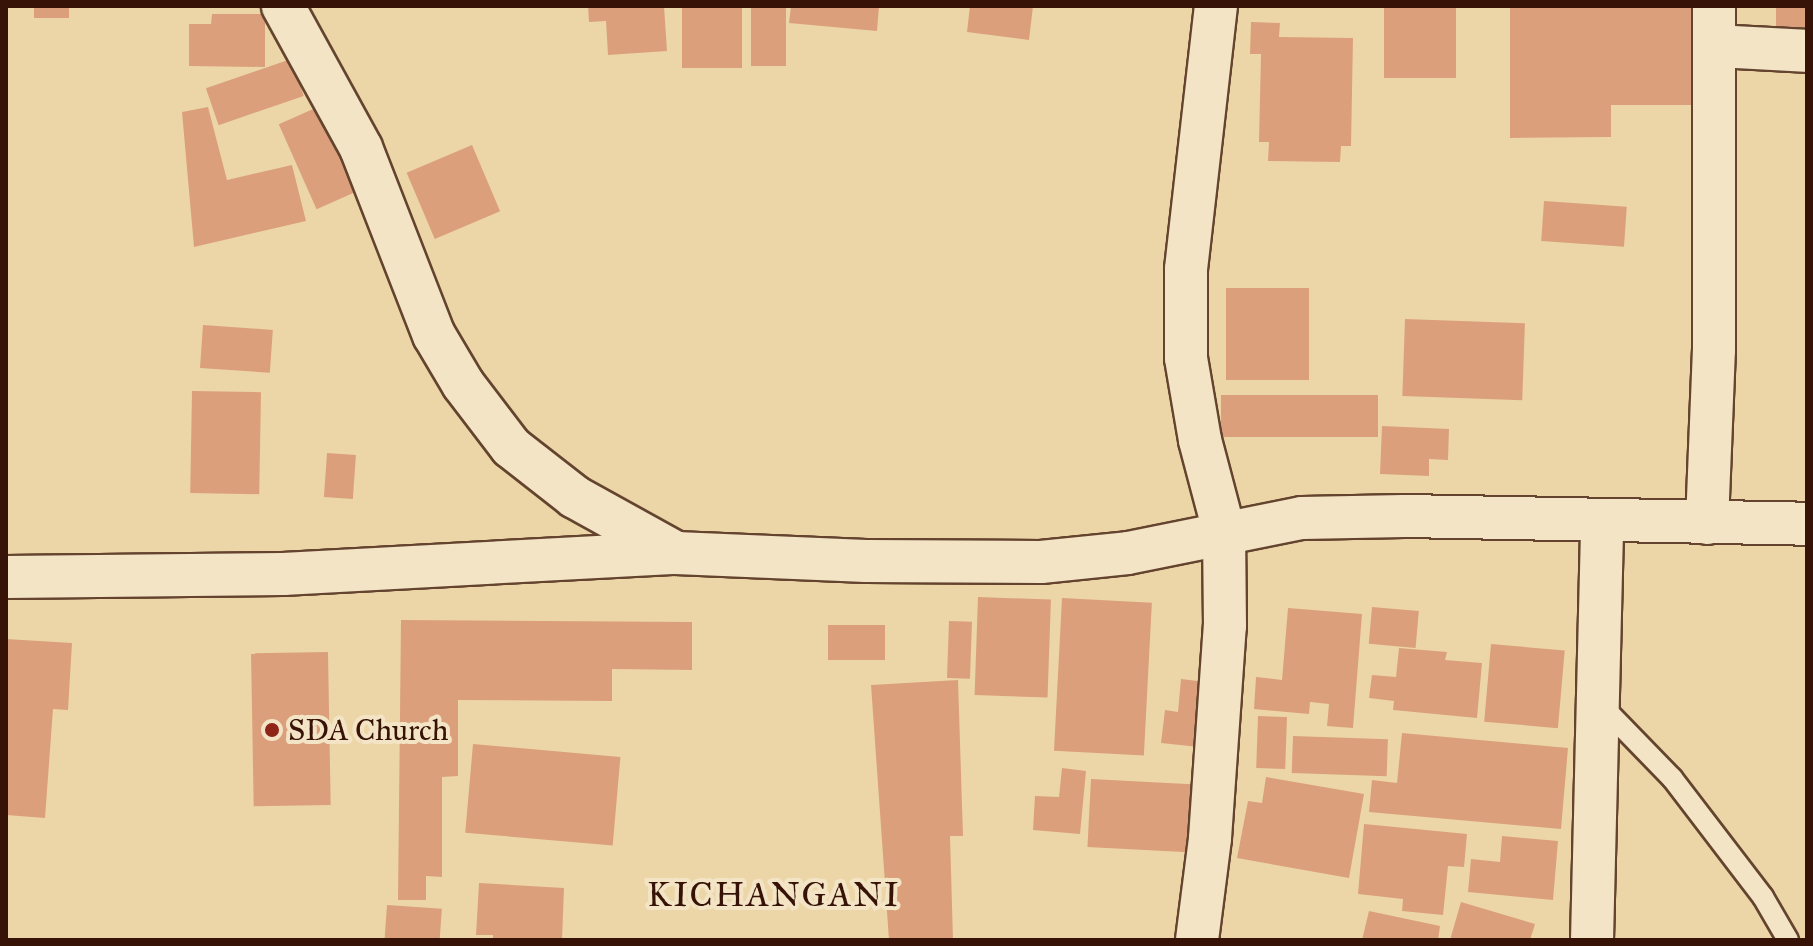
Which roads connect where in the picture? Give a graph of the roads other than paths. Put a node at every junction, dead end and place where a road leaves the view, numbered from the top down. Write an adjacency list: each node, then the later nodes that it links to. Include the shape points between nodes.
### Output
1 (283, 6): 9 (street, via 361,148 434,335 463,384 511,447 575,497)
2 (1216, 6): 8 (street, via 1186,269 1186,358)
3 (1715, 26): 4 (street); 6 (street, via 1714,350)
4 (1807, 51)
5 (1602, 521): 6 (street); 8 (street, via 1302,518); 11 (street)
6 (1707, 523): 7 (street)
7 (1807, 524)
8 (1224, 531): 9 (street, via 1128,553 1041,562); 12 (street, via 1225,626)
9 (676, 553): 10 (street, via 283,574)
10 (6, 577)
11 (1599, 703): 13 (street); 14 (lane, via 1672,778 1763,897)
12 (1197, 940)
13 (1592, 940)
14 (1788, 940)

